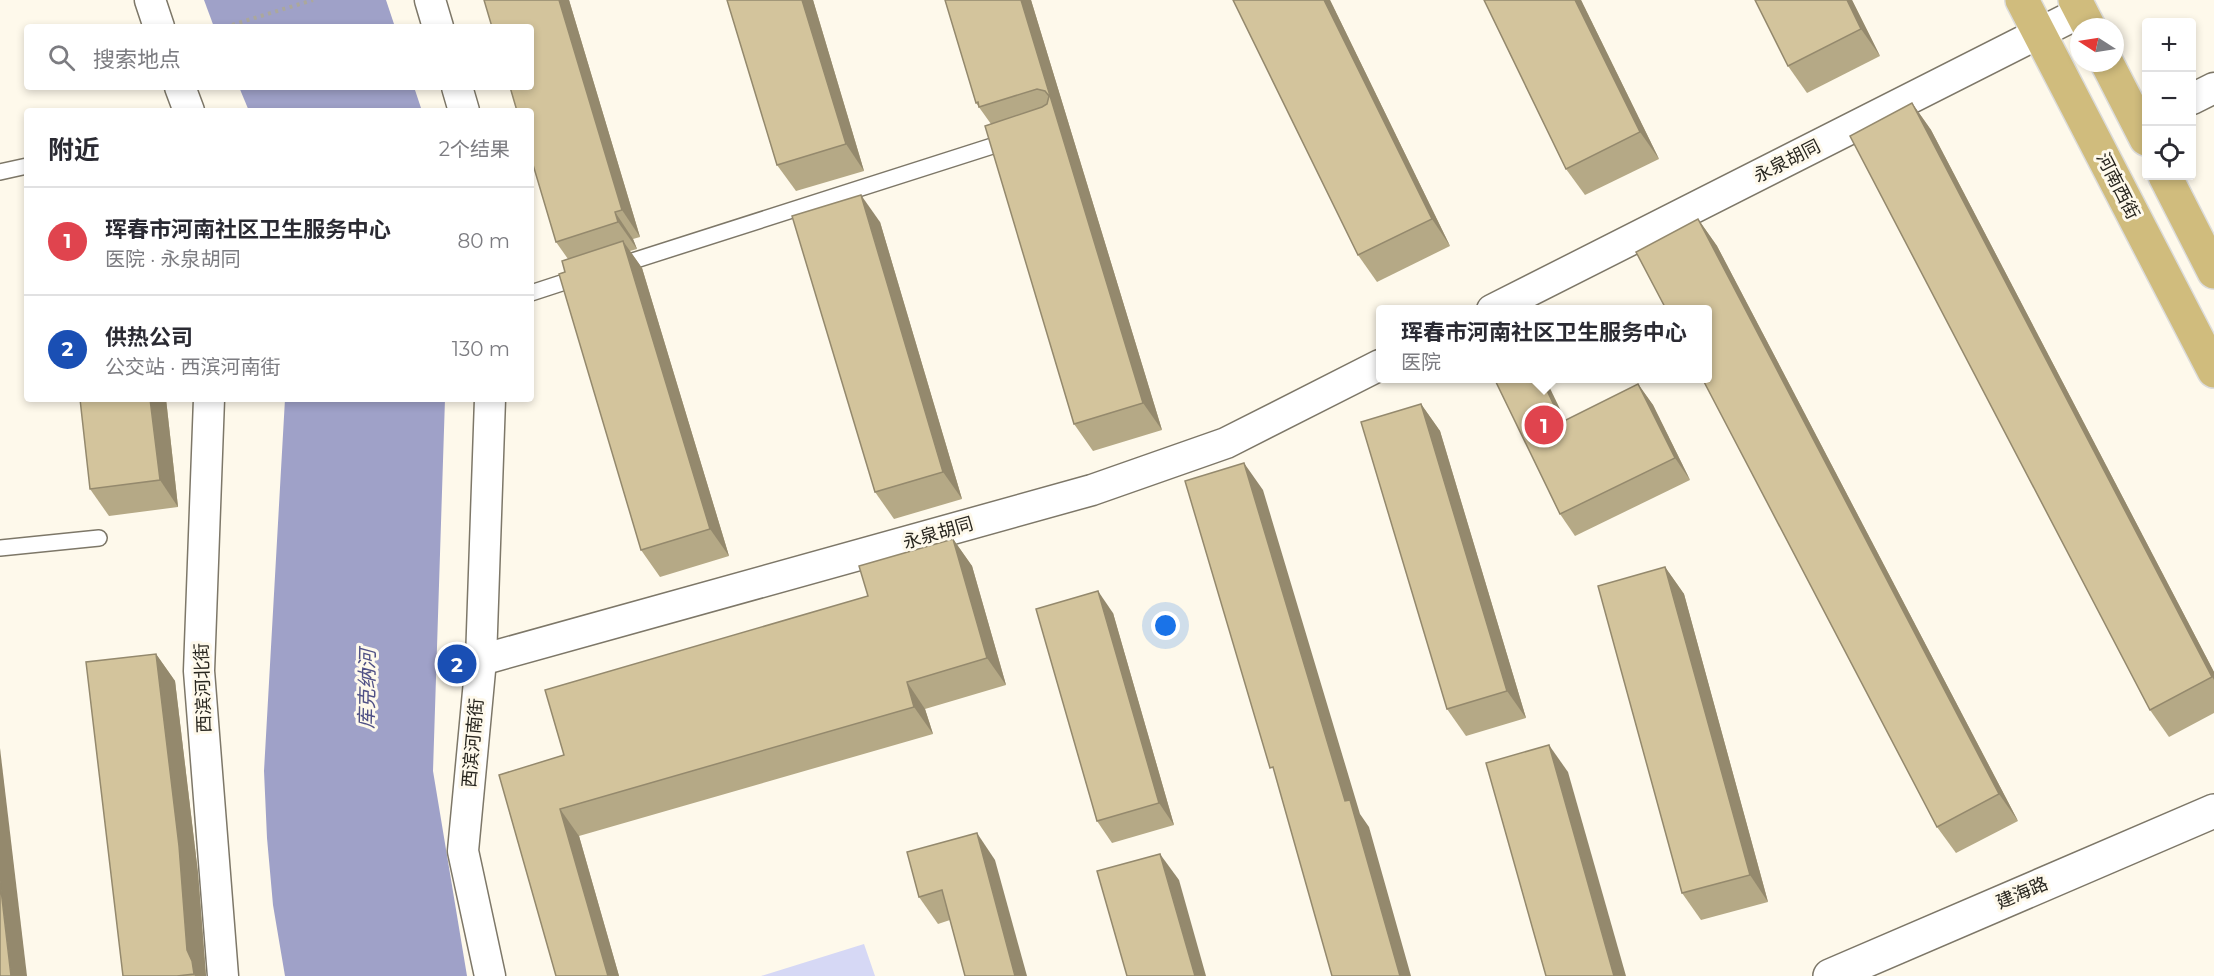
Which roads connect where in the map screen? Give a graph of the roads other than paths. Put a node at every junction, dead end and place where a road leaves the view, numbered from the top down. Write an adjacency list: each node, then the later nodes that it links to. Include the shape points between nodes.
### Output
1 (150, 0): 5 (street)
2 (430, 0): 6 (street)
3 (2022, 0): 7 (main road, 河南西街)
4 (2082, 13): 7 (street, 永泉胡同)
5 (158, 24)
6 (437, 24)
7 (2040, 34): 22 (street, 永泉胡同); 24 (main road, 河南西街)
8 (2112, 72): 15 (main road)
9 (2214, 87): 12 (street)
10 (181, 90): 13 (street)
11 (458, 90): 14 (street)
12 (2196, 97)
13 (188, 108)
14 (463, 108)
15 (2142, 126)
16 (1024, 136): 21 (lane)
17 (24, 167): 18 (lane)
18 (0, 172)
19 (2167, 180): 20 (main road)
20 (2214, 272)
21 (534, 292)
22 (1500, 305)
23 (1376, 367): 29 (street, 永泉胡同, via 1226,443 1092,490)
24 (2214, 371)
25 (209, 402): 31 (street, 西滨河北街, via 199,671)
26 (490, 402): 29 (street, 西滨河南街)
27 (99, 538): 28 (lane)
28 (0, 548)
29 (481, 660): 32 (street, 西滨河南街, via 463,851)
30 (2214, 811): 33 (street, 建海路)
31 (223, 976)
32 (490, 976)
33 (1830, 976)

